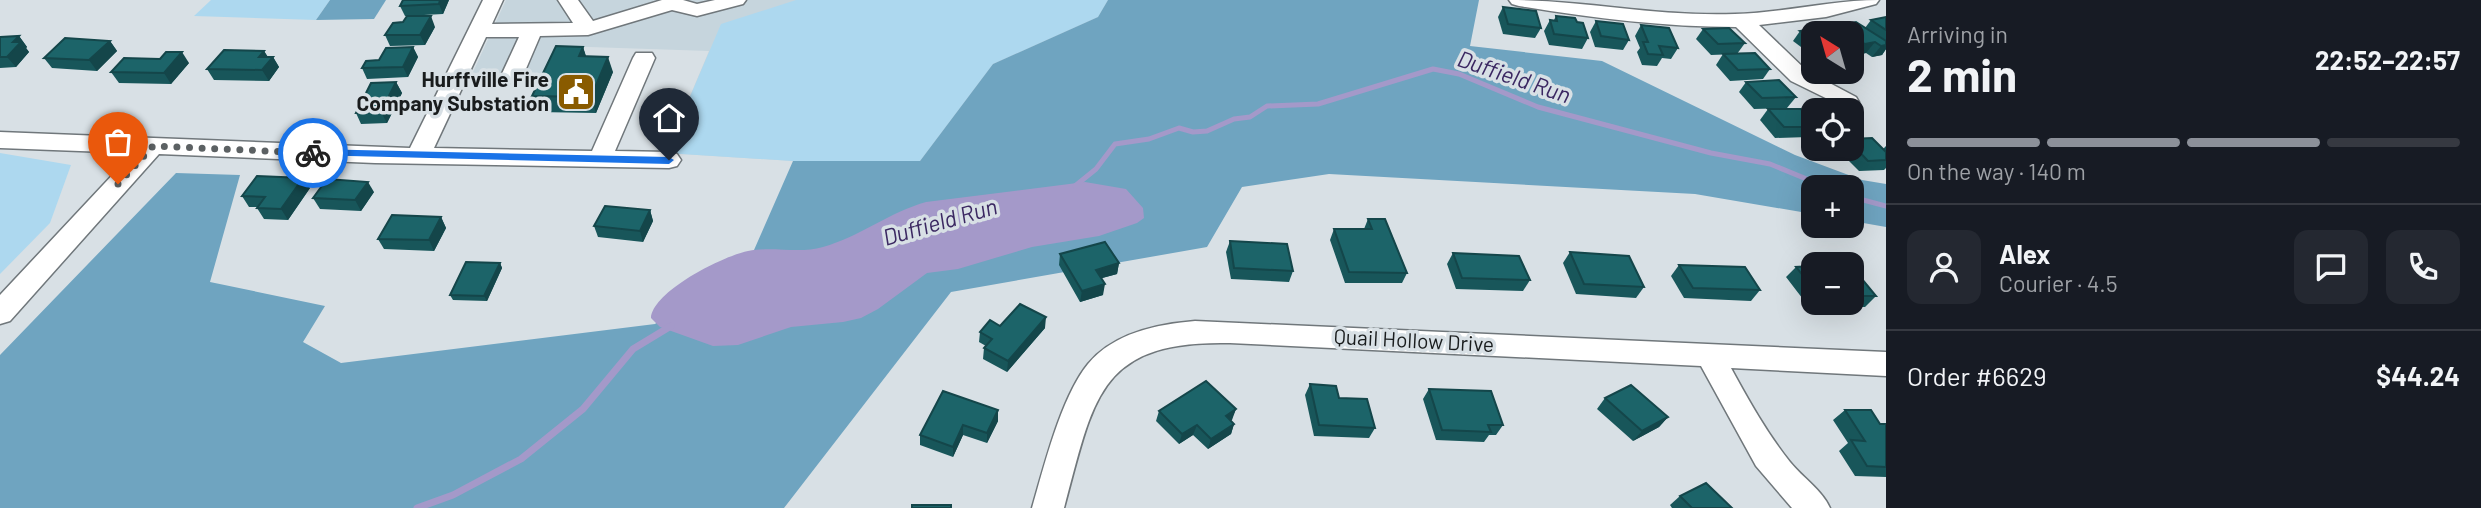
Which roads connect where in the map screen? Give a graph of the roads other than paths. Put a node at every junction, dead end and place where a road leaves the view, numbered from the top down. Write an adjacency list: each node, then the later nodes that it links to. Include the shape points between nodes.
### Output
1 (493, 0): 12 (street)
2 (569, 0): 10 (street)
3 (736, 0): 6 (street, via 696,12)
4 (1519, 0): 7 (street)
5 (1869, 0): 9 (street, via 1816,12)
6 (673, 1): 8 (street)
7 (1614, 7): 9 (street)
8 (623, 8): 10 (street)
9 (1741, 20): 15 (street, via 1799,76)
10 (588, 29): 11 (street)
11 (532, 30): 12 (street); 14 (street)
12 (478, 31): 18 (street)
13 (644, 58): 19 (street)
14 (510, 78)
15 (1840, 98)
16 (0, 140): 17 (street)
17 (153, 146): 18 (street); 21 (street)
18 (418, 156): 19 (street)
19 (600, 159): 20 (street)
20 (669, 160)
21 (0, 313)
22 (1710, 356): 23 (street, Quail Hollow Drive); 24 (street, Quail Hollow Drive, via 1210,331 1157,337 1098,371); 25 (street, via 1759,446 1790,487)
23 (1886, 364)
24 (1048, 508)
25 (1814, 508)

